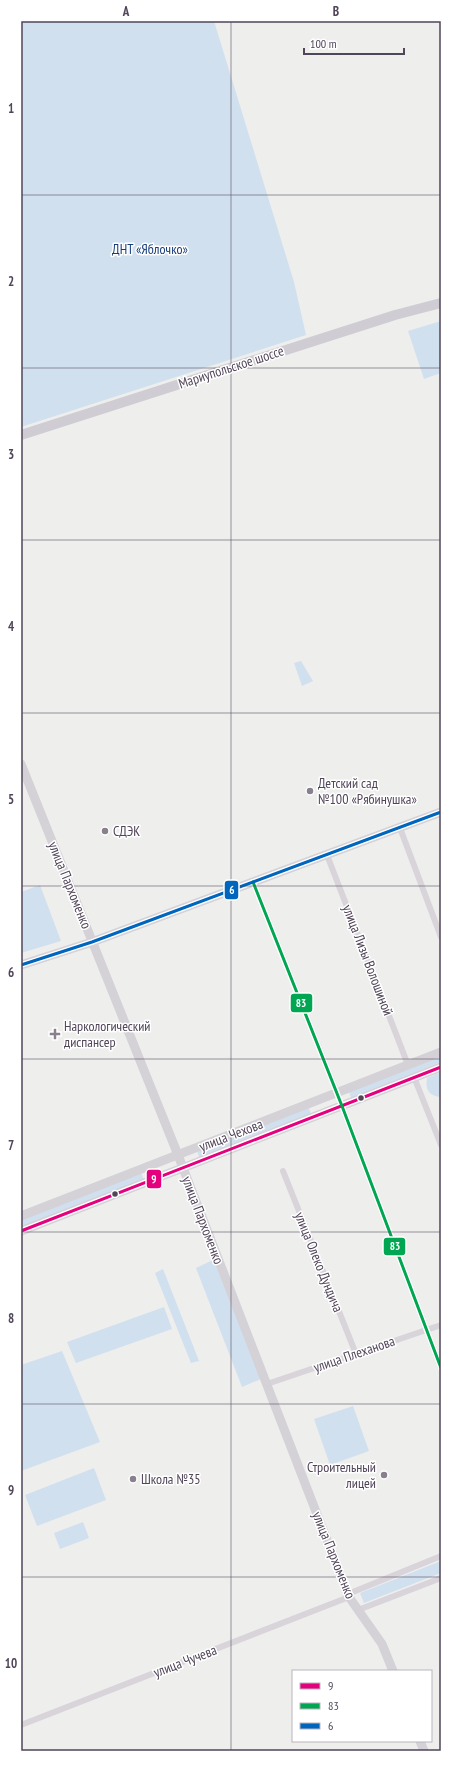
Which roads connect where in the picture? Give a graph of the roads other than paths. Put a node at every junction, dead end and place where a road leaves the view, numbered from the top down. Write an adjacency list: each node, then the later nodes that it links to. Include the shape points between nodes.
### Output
1 (441, 303): 2 (main road, Мариупольское шоссе, via 395,315)
2 (21, 435)
3 (21, 764): 9 (street, улица Пархоменко)
4 (441, 812): 5 (street)
5 (400, 828): 6 (street); 8 (street)
6 (327, 855): 7 (street); 12 (street, улица Лизы Волошиной)
7 (253, 882): 9 (street); 15 (street)
8 (441, 937)
9 (92, 942): 10 (street); 18 (street, улица Пархоменко)
10 (21, 965)
11 (441, 1052): 12 (street, улица Чехова)
12 (408, 1065): 15 (street, улица Чехова)
13 (441, 1067): 14 (street, улица Чехова)
14 (414, 1077): 16 (street, улица Чехова); 17 (street)
15 (337, 1093): 16 (street); 18 (street, улица Чехова)
16 (342, 1106): 19 (street, улица Чехова); 24 (street)
17 (441, 1146)
18 (178, 1155): 19 (street, улица Пархоменко); 21 (street, улица Чехова)
19 (183, 1168): 22 (street, улица Чехова); 27 (street, улица Пархоменко)
20 (283, 1171): 25 (street, улица Олеко Дундича)
21 (21, 1216)
22 (21, 1231)
23 (441, 1325): 24 (street, улица Плеханова)
24 (426, 1330): 25 (street, улица Плеханова); 26 (street)
25 (356, 1354): 27 (street, улица Плеханова)
26 (441, 1368)
27 (267, 1384): 30 (street, улица Пархоменко)
28 (441, 1556): 30 (street, улица Чучева)
29 (441, 1578): 31 (street)
30 (349, 1595): 31 (street, улица Пархоменко); 33 (street, улица Чучева)
31 (358, 1610): 32 (street, улица Пархоменко, via 382,1644)
32 (393, 1670)
33 (21, 1725)

